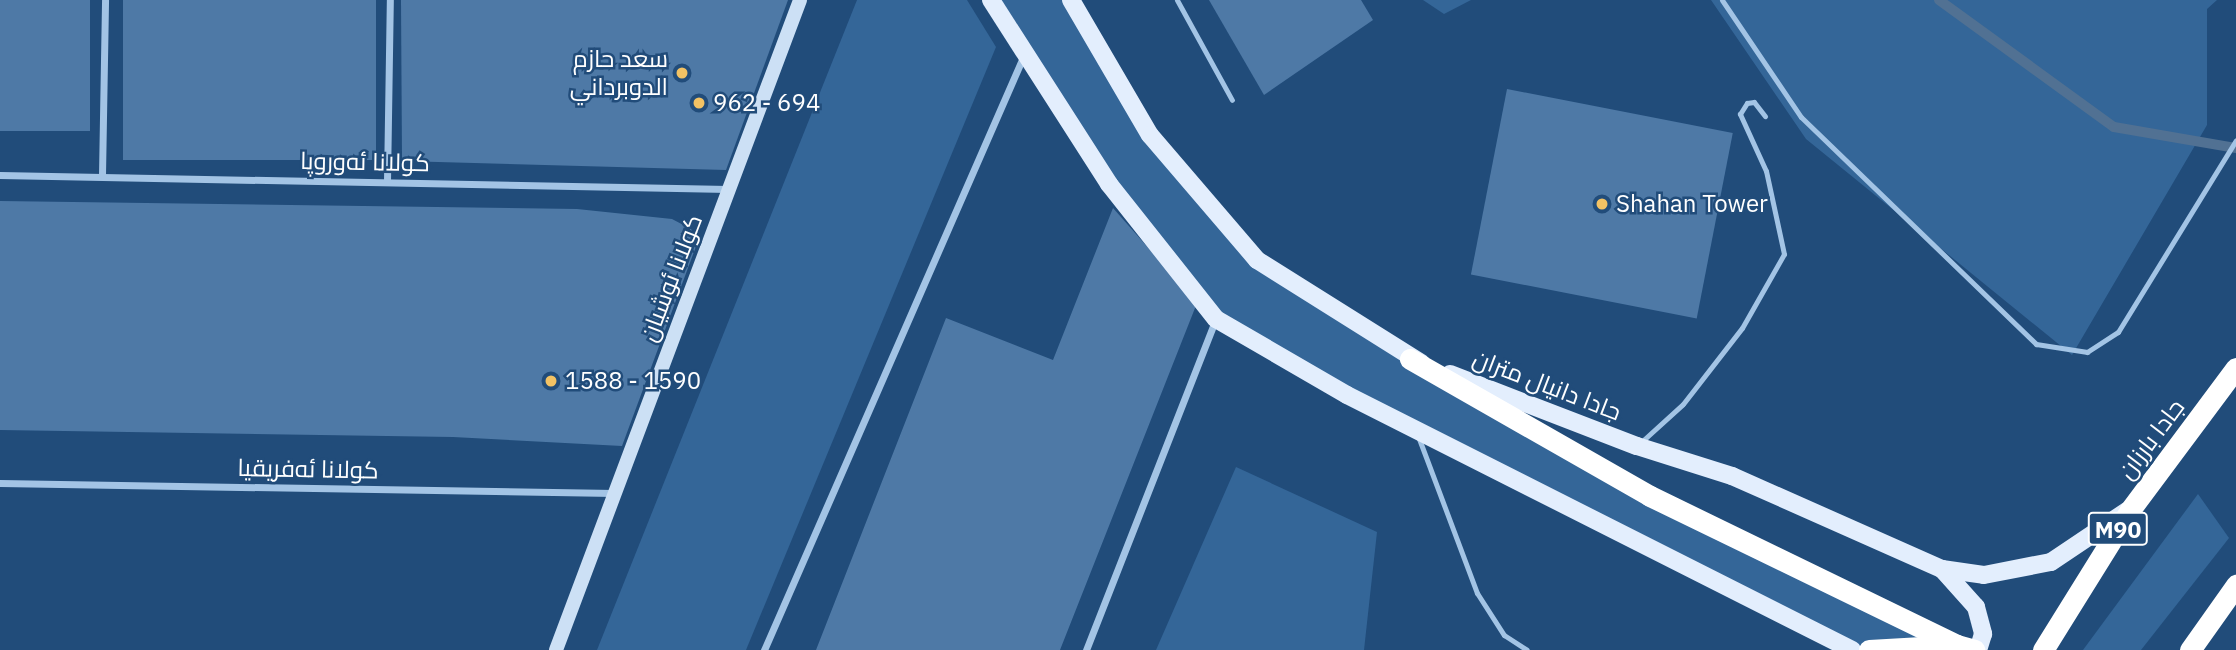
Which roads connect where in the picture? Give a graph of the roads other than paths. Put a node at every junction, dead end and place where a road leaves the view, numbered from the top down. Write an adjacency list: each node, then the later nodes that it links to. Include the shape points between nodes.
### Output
1 (105, 0): 13 (street)
2 (390, 0): 14 (street)
3 (800, 0): 15 (street, كولانا ئوشيان)
4 (991, 0): 8 (main road)
5 (1071, 0): 17 (main road, جادا دانيال متران, via 1150,135 1257,260)
6 (1177, 0): 9 (lane)
7 (1722, 0): 11 (lane, via 1801,117 2036,344 2087,352 2118,332)
8 (1024, 55): 16 (main road, via 1109,184); 28 (street)
9 (1232, 100)
10 (1765, 116): 20 (lane, via 1754,102 1740,114 1766,171 1784,254 1742,328 1683,404)
11 (2236, 139)
12 (0, 175): 13 (street, كولانا ئه‌وروپا)
13 (102, 175): 14 (street, كولانا ئه‌وروپا)
14 (387, 181): 15 (street, كولانا ئه‌وروپا)
15 (729, 189): 22 (street, كولانا ئوشيان)
16 (1216, 319): 19 (main road, via 1347,395); 29 (street)
17 (1410, 359): 20 (main road, جادا دانيال متران); 26 (highway, via 1650,496)
18 (2236, 368): 23 (highway, جادا بارزان / M90)
19 (1414, 425): 30 (lane, via 1477,593 1504,635); 31 (main road)
20 (1637, 446): 24 (main road, جادا دانيال متران, via 1732,476)
21 (0, 483): 22 (street, كولانا ئه‌فریقیا)
22 (615, 493): 27 (street, كولانا ئوشيان)
23 (2130, 510): 24 (main road, جادا دانيال متران, via 2051,562 1984,575); 33 (highway, جادا بارزان / M90)
24 (1942, 569): 26 (main road, via 1976,607 1983,634)
25 (2236, 585): 34 (highway)
26 (1969, 648): 32 (highway)
27 (556, 650)
28 (764, 650)
29 (1086, 650)
30 (1527, 650)
31 (1852, 650)
32 (1869, 650)
33 (2043, 650)
34 (2190, 650)

